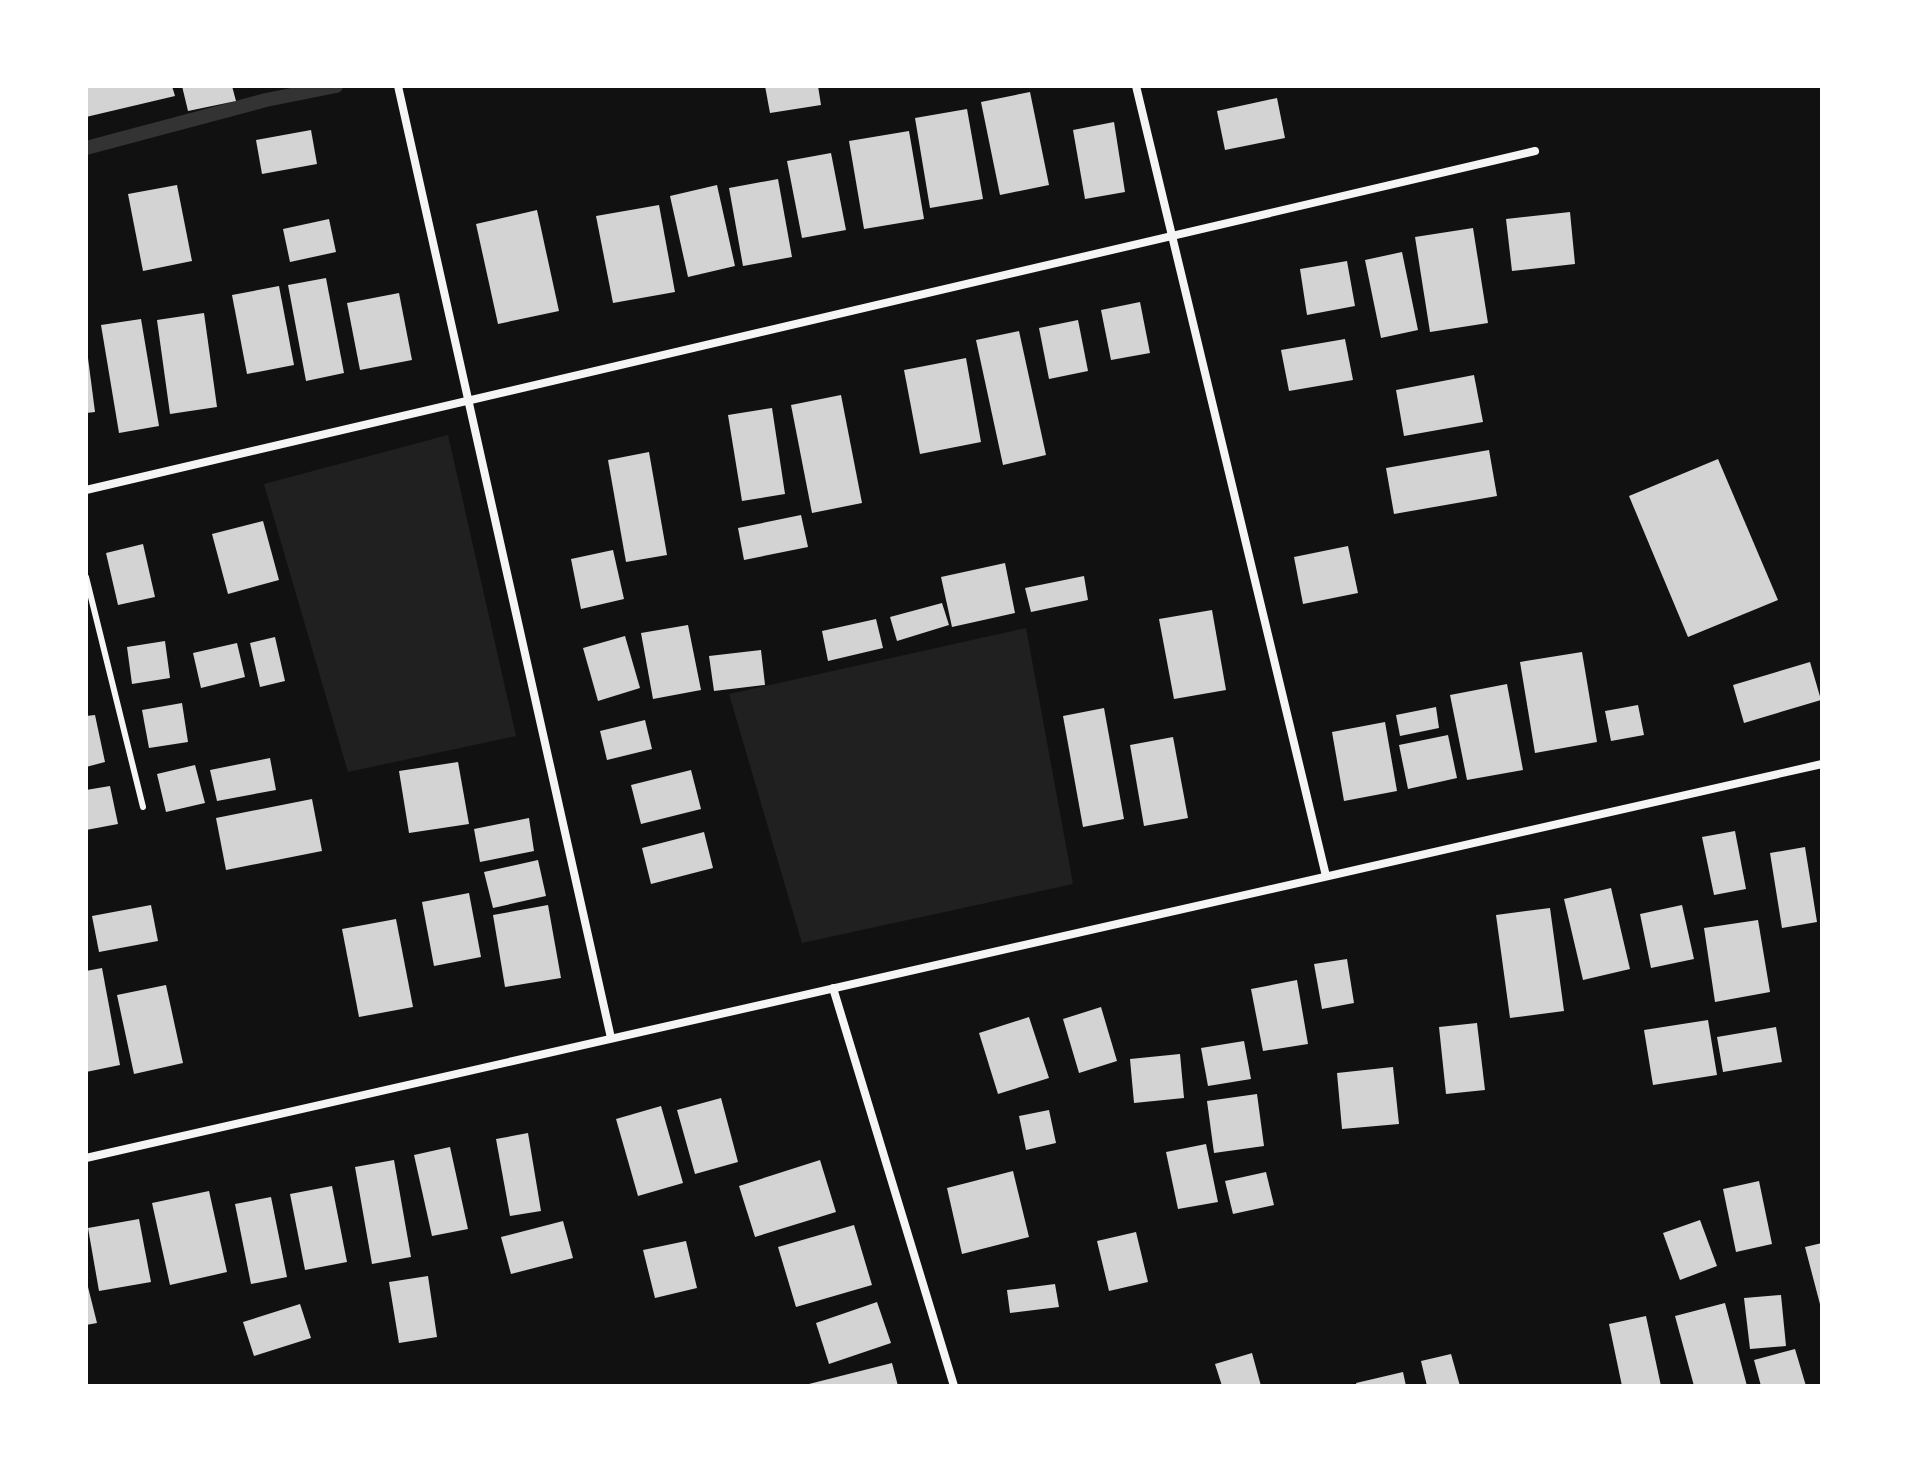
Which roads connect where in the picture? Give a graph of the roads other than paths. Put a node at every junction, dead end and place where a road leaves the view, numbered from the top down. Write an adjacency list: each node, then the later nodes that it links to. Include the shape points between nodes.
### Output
1 (398, 86): 5 (street)
2 (1136, 86): 4 (street)
3 (1535, 151): 4 (street)
4 (1172, 236): 5 (street); 10 (street)
5 (469, 400): 6 (street); 12 (street)
6 (86, 490)
7 (86, 577): 9 (lane)
8 (1822, 764): 10 (street)
9 (143, 807)
10 (1326, 876): 11 (street)
11 (833, 988): 12 (street); 14 (street)
12 (611, 1038): 13 (street)
13 (86, 1158)
14 (954, 1386)

